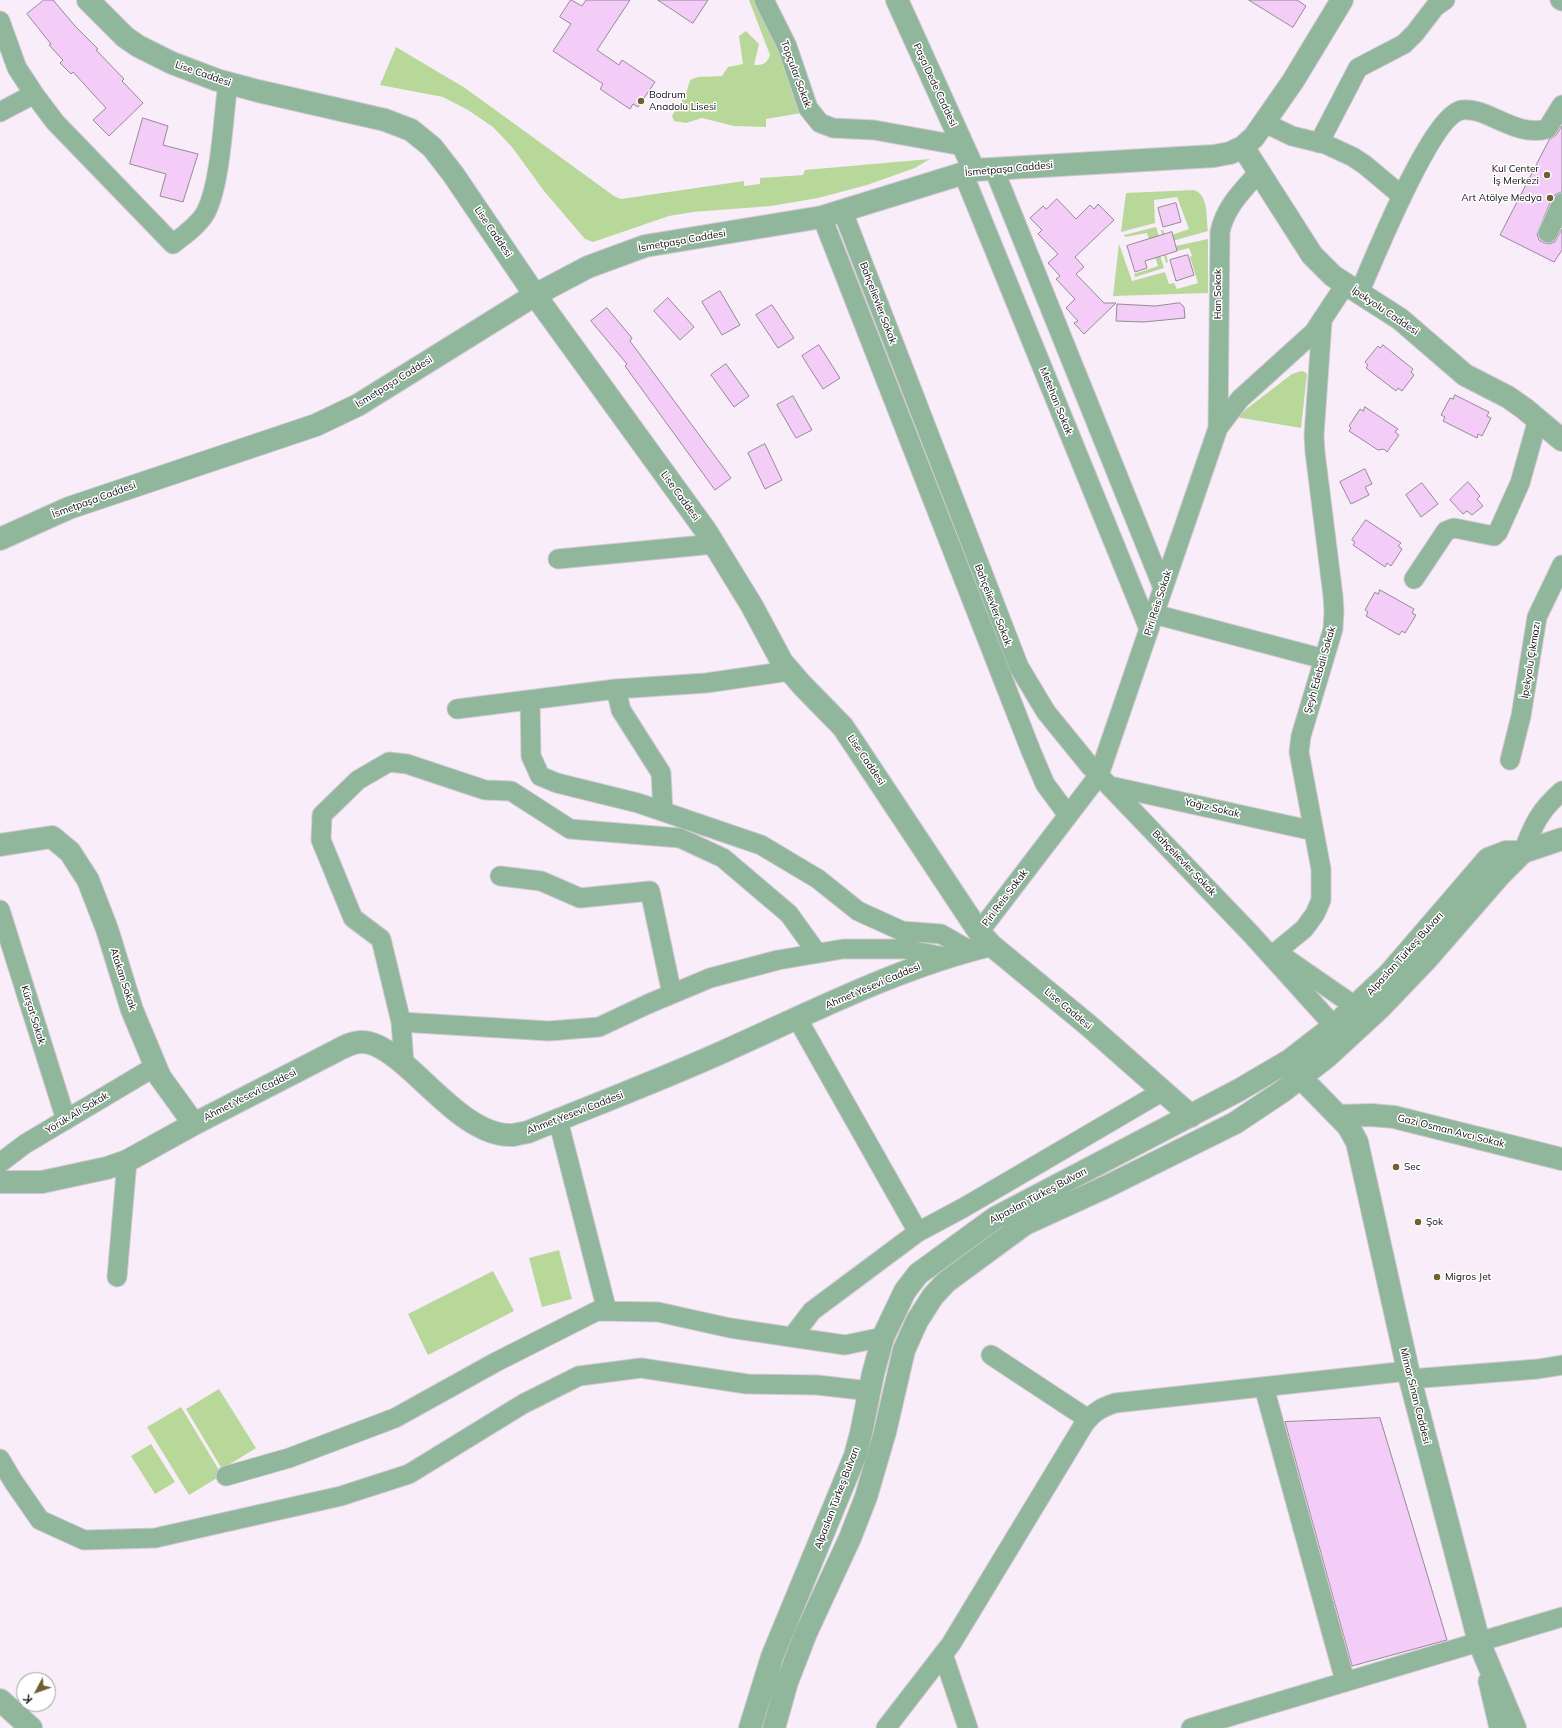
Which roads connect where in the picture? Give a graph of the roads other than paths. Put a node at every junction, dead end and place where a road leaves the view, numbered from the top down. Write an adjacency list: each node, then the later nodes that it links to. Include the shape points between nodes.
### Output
1 (88, 0): 7 (street, Lise Caddesi, via 111,24 138,46 188,70)
2 (764, 0): 13 (street, Topçular Sokak, via 787,46 808,108 820,123 833,128 874,130)
3 (896, 0): 13 (street, Paşa Dede Caddesi)
4 (1342, 0): 11 (street, İsmetpaşa Caddesi)
5 (1445, 0): 12 (street, via 1435,7 1404,44 1358,68)
6 (0, 21): 8 (street, via 17,68)
7 (228, 83): 8 (street, via 212,198 205,214 188,233 173,244 55,122); 23 (street, Lise Caddesi, via 385,120 419,136 441,157)
8 (34, 94): 10 (street)
9 (1562, 105): 17 (street, Piri Reis Sokak, via 1547,129 1540,131 1526,130 1472,110 1462,110 1446,122 1422,156)
10 (0, 112)
11 (1265, 123): 12 (street, via 1292,136); 14 (street, İsmetpaşa Caddesi)
12 (1319, 143): 17 (street, via 1353,157)
13 (963, 146): 15 (street, Paşa Dede Caddesi)
14 (1243, 147): 15 (street, İsmetpaşa Caddesi, via 1214,156); 16 (street, İpekyolu Caddesi)
15 (977, 170): 19 (street, İsmetpaşa Caddesi); 33 (street); 34 (street, Metehan Sokak)
16 (1259, 172): 22 (street, İpekyolu Caddesi, via 1312,255 1333,276); 26 (street, Han Sokak, via 1231,204 1220,232)
17 (1402, 196): 22 (street, Piri Reis Sokak)
18 (1562, 203): 21 (street)
19 (843, 212): 20 (street, İsmetpaşa Caddesi); 41 (street, Bahçelievler Sokak, via 1012,653 1046,712)
20 (822, 217): 23 (street, İsmetpaşa Caddesi, via 645,246 588,267); 44 (street, via 1031,751 1045,784)
21 (1548, 233)
22 (1352, 289): 24 (street, Piri Reis Sokak); 25 (street, İpekyolu Caddesi, via 1415,330 1465,375 1508,397)
23 (535, 295): 28 (street, İsmetpaşa Caddesi, via 358,405 316,425 69,508); 29 (street, Lise Caddesi)
24 (1322, 322): 26 (street, Piri Reis Sokak, via 1295,351 1240,399); 35 (street, Şeyh Edebali Sokak, via 1314,435 1334,611 1333,629)
25 (1538, 419): 27 (street, İpekyolu Caddesi); 32 (street, via 1520,483 1498,532 1494,536 1454,528 1446,531)
26 (1218, 428): 33 (street, Piri Reis Sokak)
27 (1562, 440)
28 (0, 539)
29 (714, 544): 30 (street); 36 (street, Lise Caddesi)
30 (558, 559)
31 (1562, 565): 40 (street, İpekyolu Çıkmazı, via 1537,617 1524,703)
32 (1414, 579)
33 (1163, 588): 34 (street, Piri Reis Sokak)
34 (1152, 621): 35 (street); 41 (street, Piri Reis Sokak)
35 (1324, 659): 45 (street, Şeyh Edebali Sokak, via 1301,736 1299,752)
36 (789, 671): 37 (street, via 706,682); 52 (street, Lise Caddesi, via 844,727)
37 (616, 689): 38 (street); 43 (street, via 621,710 661,773)
38 (530, 700): 39 (street); 43 (street, via 531,756 540,776 557,783)
39 (457, 709)
40 (1510, 760)
41 (1104, 780): 44 (street, Piri Reis Sokak); 45 (street, Yağız Sokak); 51 (street, Bahçelievler Sokak)
42 (1562, 790): 48 (street, via 1532,825)
43 (663, 811): 52 (street, via 761,845 818,879 858,911 902,930 941,934)
44 (1068, 816): 52 (street, Piri Reis Sokak)
45 (1314, 831): 53 (street, Şeyh Edebali Sokak, via 1320,869 1321,900 1304,929)
46 (1562, 839): 48 (street, Alpaslan Türkeş Bulvarı)
47 (0, 845): 62 (street, Atakan Sokak, via 52,837 70,852 88,880 107,929 132,1010)
48 (1523, 852): 57 (street, Alpaslan Türkeş Bulvarı, via 1506,852 1488,859 1401,962); 63 (street, Alpaslan Türkeş Bulvarı, via 1380,1008)
49 (500, 876): 56 (street, via 541,881 580,898 650,891)
50 (0, 910): 67 (street, Kürşat Sokak)
51 (1251, 934): 53 (street); 60 (street)
52 (979, 942): 55 (street, Ahmet Yesevi Caddesi); 64 (street, Lise Caddesi, via 1088,1025)
53 (1276, 952): 57 (street)
54 (817, 953): 55 (street, via 843,949 904,949); 56 (street, via 778,960 710,978); 59 (street, via 789,914 723,858 680,838 570,829 511,791 485,790 407,764 389,762 358,780 322,815 321,840 354,918 381,939)
55 (944, 957): 58 (street, Ahmet Yesevi Caddesi)
56 (672, 994): 59 (street, via 599,1027 549,1031)
57 (1356, 1007): 60 (street, Alpaslan Türkeş Bulvarı)
58 (797, 1018): 68 (street, Ahmet Yesevi Caddesi, via 670,1075); 74 (street)
59 (402, 1022): 61 (street)
60 (1334, 1026): 65 (street, Alpaslan Türkeş Bulvarı, via 1290,1060)
61 (404, 1063): 68 (street, Ahmet Yesevi Caddesi, via 468,1120 484,1129 512,1135 528,1132); 69 (street, Ahmet Yesevi Caddesi, via 375,1045 363,1042 349,1044)
62 (156, 1066): 67 (street, Yörük Ali Sokak); 69 (street, Atakan Sokak, via 160,1077)
63 (1300, 1078): 66 (street, Mimar Sinan Caddesi); 94 (street, Alpaslan Türkeş Bulvarı, via 1235,1123 1025,1224 946,1282 932,1296 904,1350 885,1432 866,1497 850,1538 806,1632 787,1682)
64 (1163, 1091): 65 (street, Lise Caddesi); 74 (street)
65 (1191, 1116): 78 (street, Alpaslan Türkeş Bulvarı, via 1014,1208 970,1235 918,1274 905,1291)
66 (1338, 1116): 70 (street, Gazi Osman Avcı Sokak, via 1394,1117); 81 (street, Mimar Sinan Caddesi, via 1357,1142)
67 (66, 1120): 72 (street, Yörük Ali Sokak, via 25,1144)
68 (558, 1120): 76 (street)
69 (194, 1124): 71 (street, Ahmet Yesevi Caddesi)
70 (1562, 1159)
71 (128, 1161): 73 (street, Ahmet Yesevi Caddesi, via 42,1182); 75 (street)
72 (0, 1163)
73 (0, 1182)
74 (918, 1232): 77 (street, via 812,1311)
75 (117, 1278)
76 (606, 1311): 77 (street, via 658,1312 730,1328); 86 (street, via 596,1311 395,1418 289,1458)
77 (792, 1337): 78 (street, via 845,1345)
78 (883, 1337): 83 (street, Alpaslan Türkeş Bulvarı)
79 (991, 1355): 84 (street)
80 (1562, 1365): 81 (street, via 1538,1369)
81 (1409, 1375): 82 (street); 88 (street, Mimar Sinan Caddesi)
82 (1264, 1386): 84 (street, via 1115,1402 1101,1407); 90 (street)
83 (870, 1391): 85 (street, via 817,1385 747,1384 641,1368 579,1376 523,1404 409,1474 341,1496 155,1538 84,1540 40,1520); 93 (street, Alpaslan Türkeş Bulvarı, via 855,1456 772,1657)
84 (1088, 1419): 89 (street)
85 (0, 1459)
86 (226, 1476)
87 (1562, 1617): 88 (street)
88 (1479, 1642): 90 (street); 98 (street); 99 (street, Mimar Sinan Caddesi)
89 (943, 1654): 95 (street); 96 (street)
90 (1346, 1681): 97 (street)
91 (0, 1700): 92 (street)
92 (31, 1728)
93 (750, 1728)
94 (774, 1728)
95 (886, 1728)
96 (968, 1728)
97 (1191, 1728)
98 (1499, 1728)
99 (1515, 1728)

